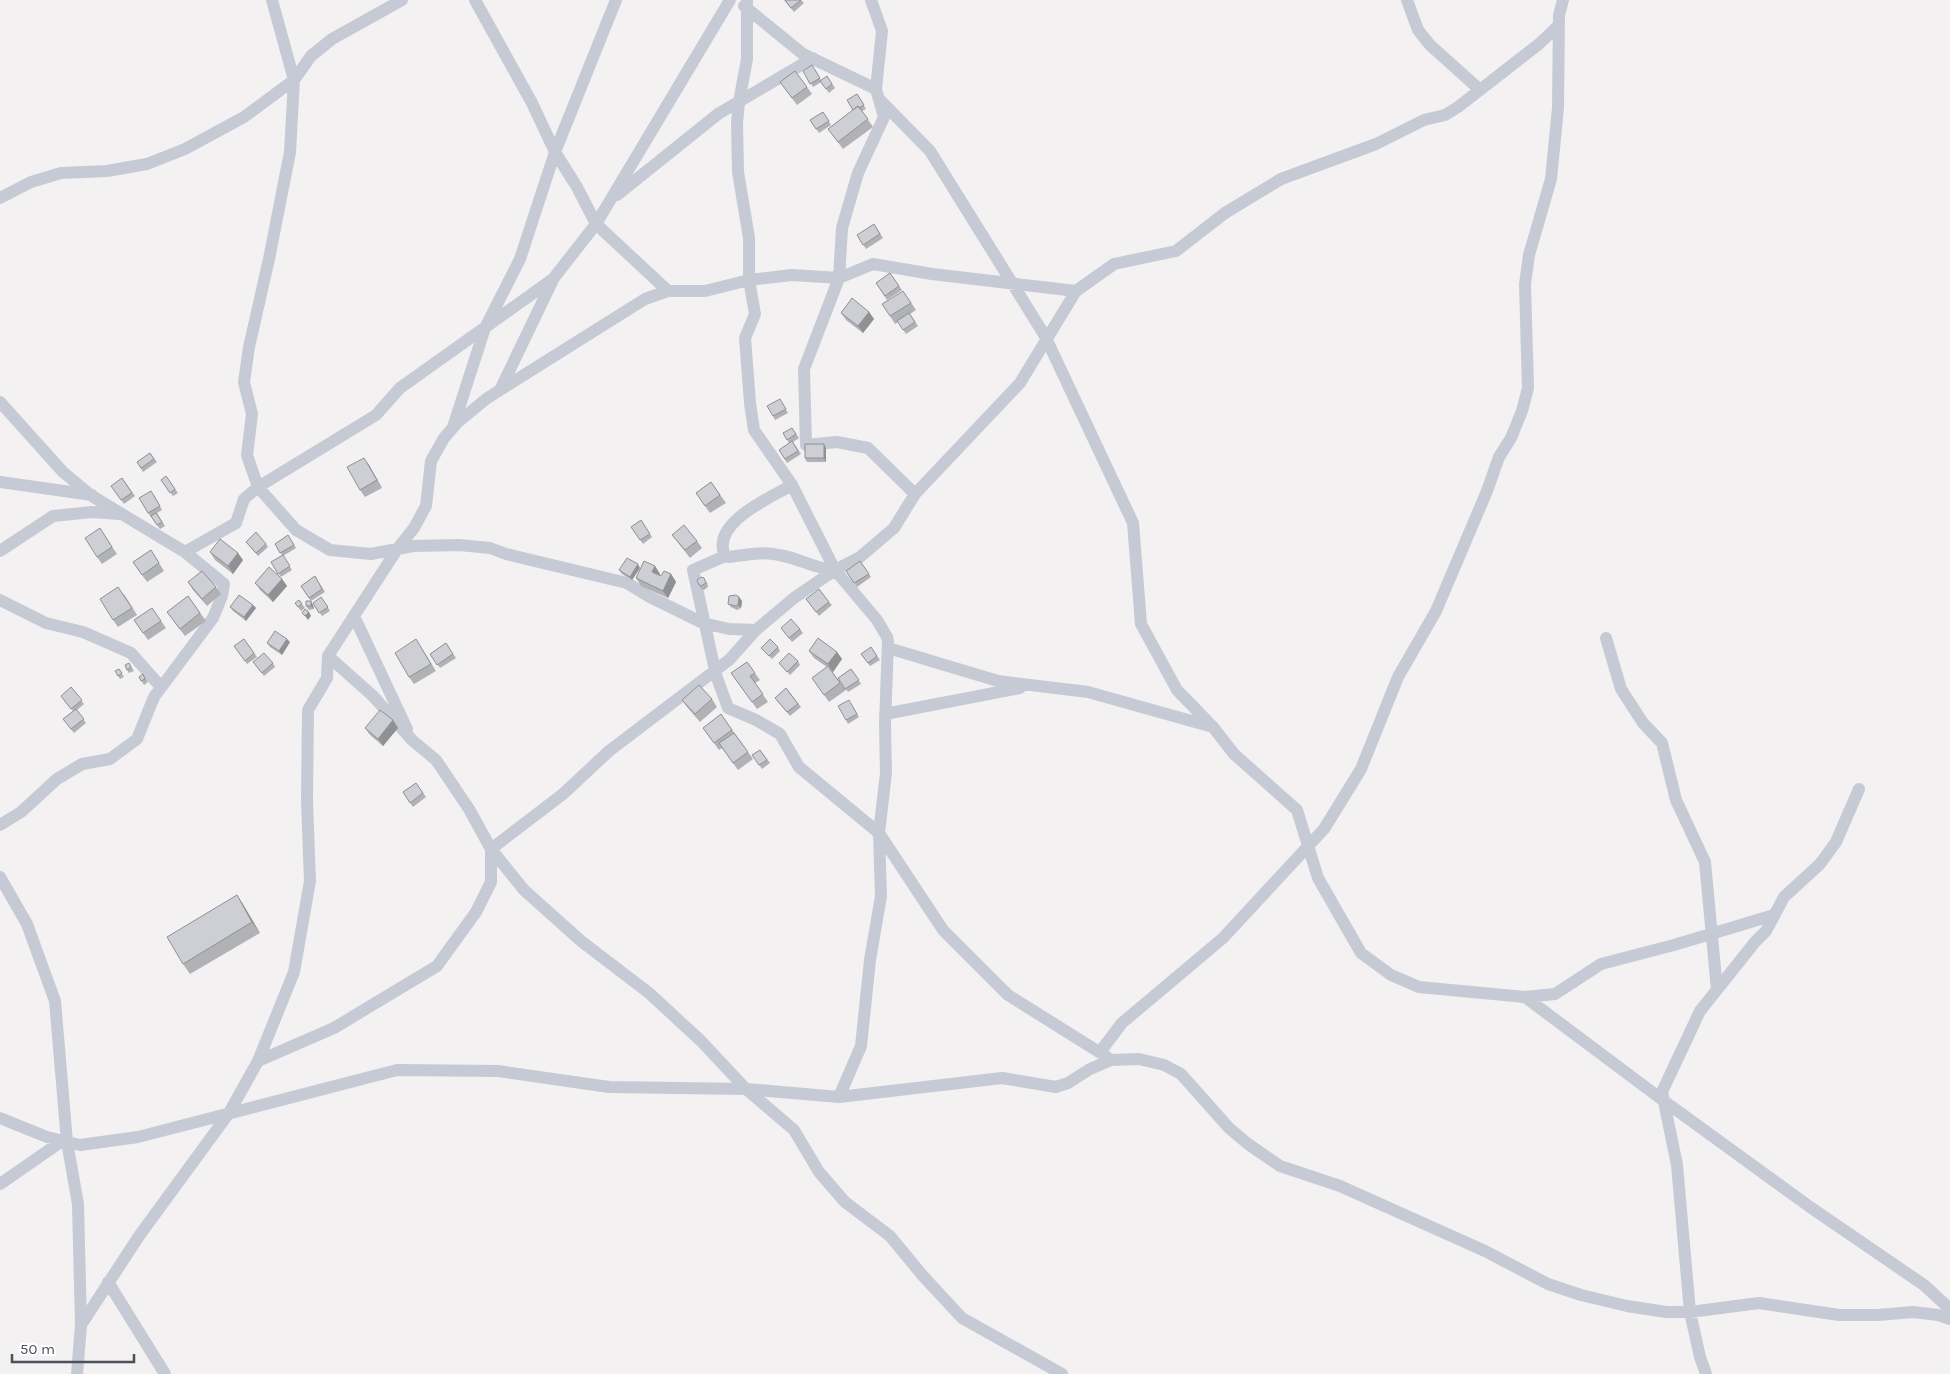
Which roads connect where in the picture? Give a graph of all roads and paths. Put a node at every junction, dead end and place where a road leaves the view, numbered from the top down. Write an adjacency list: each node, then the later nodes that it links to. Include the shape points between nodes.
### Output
1 (272, 0): 13 (street)
2 (402, 0): 13 (street, via 332,39 311,56)
3 (475, 0): 17 (street)
4 (616, 0): 17 (street)
5 (730, 0): 19 (street)
6 (734, 0): 10 (street)
7 (871, 0): 15 (street, via 882,31)
8 (1407, 0): 14 (street, via 1418,30 1430,45)
9 (1563, 0): 11 (street)
10 (748, 4): 12 (street, via 798,50); 16 (street, via 748,59)
11 (1559, 25): 14 (street); 59 (street, via 1558,108 1551,179 1529,255 1525,284 1528,388 1522,412 1499,458 1436,611 1398,677 1361,769 1324,829)
12 (813, 58): 15 (street); 16 (street)
13 (294, 80): 18 (street, via 244,117 185,149 147,164 60,174 31,182); 34 (street, via 290,152 244,382 252,414 247,455)
14 (1479, 89): 26 (street, via 1445,114 1281,179 1224,213 1176,251 1114,264)
15 (878, 94): 21 (street, via 884,117 858,173 842,228); 24 (street, via 930,151)
16 (739, 102): 19 (street, via 718,114); 23 (street, via 738,172 749,238)
17 (555, 152): 20 (street); 27 (street, via 520,259)
18 (0, 198)
19 (610, 201): 20 (street)
20 (596, 224): 22 (street); 25 (street)
21 (839, 278): 23 (street, via 792,275); 24 (street, via 872,264); 35 (street, via 804,369 806,445 837,442 868,448)
22 (553, 280): 27 (street); 29 (street)
23 (749, 280): 25 (street, via 705,291); 33 (street, via 756,314 745,338 754,430)
24 (1013, 284): 26 (street); 28 (street)
25 (668, 290): 29 (street, via 645,299)
26 (1076, 291): 28 (street)
27 (485, 328): 31 (street); 34 (street, via 400,388 376,415)
28 (1047, 339): 35 (street, via 1020,382); 54 (street, via 1133,523 1141,624 1177,690)
29 (500, 390): 31 (street)
30 (0, 402): 36 (street, via 62,472)
31 (452, 430): 38 (street, via 432,461 426,506)
32 (0, 482): 36 (street)
33 (792, 485): 41 (street, via 731,524 726,532); 42 (street)
34 (258, 487): 38 (street, via 296,530 330,550 371,554); 40 (street, via 244,499 236,523)
35 (915, 494): 42 (street, via 894,528 878,544)
36 (92, 496): 37 (street)
37 (123, 514): 39 (street, via 92,512 53,516); 40 (street)
38 (398, 548): 44 (street); 45 (street, via 459,545 493,549 627,583)
39 (0, 551)
40 (185, 552): 52 (street, via 224,584 222,596 213,618)
41 (725, 556): 42 (street, via 780,555 814,567); 45 (street, via 693,570)
42 (835, 570): 46 (street); 48 (street, via 877,620 887,637)
43 (0, 600): 52 (street, via 46,624 83,632 132,653)
44 (354, 616): 49 (street); 55 (street)
45 (705, 624): 46 (street); 50 (street)
46 (756, 630): 50 (street)
47 (1606, 638): 63 (street, via 1621,689 1643,723 1662,743 1676,800 1705,862)
48 (888, 648): 51 (street, via 998,681); 53 (street)
49 (328, 656): 55 (street, via 373,696); 67 (street, via 327,678 308,710 310,881 294,972)
50 (716, 670): 58 (street, via 728,708 780,734 798,767); 60 (street, via 608,752 563,794)
51 (1032, 685): 53 (street); 54 (street, via 1088,692)
52 (161, 687): 57 (street, via 137,739 110,759 82,764 57,779 21,812)
53 (885, 714): 58 (street, via 886,773)
54 (1213, 727): 59 (street, via 1234,754 1297,810)
55 (412, 740): 60 (street, via 436,760)
56 (1859, 789): 62 (street, via 1836,842 1820,864 1784,897)
57 (0, 825)
58 (879, 833): 66 (street, via 942,930 1008,995); 69 (street, via 881,896 861,1046)
59 (1308, 846): 65 (street, via 1318,878 1361,953 1391,975 1419,987); 66 (street, via 1223,938 1122,1023)
60 (491, 849): 67 (street, via 491,882 476,912 437,966 334,1028); 68 (street, via 524,890 581,941 649,993)
61 (0, 877): 73 (street, via 27,924 55,1001)
62 (1774, 915): 63 (street); 64 (street, via 1766,931)
63 (1712, 934): 64 (street); 65 (street, via 1602,964 1555,994)
64 (1717, 990): 70 (street, via 1700,1011 1662,1092)
65 (1525, 996): 70 (street)
66 (1106, 1056): 69 (street, via 1068,1083 1056,1087 1002,1078); 77 (street, via 1164,1065 1181,1074 1229,1128 1280,1166 1340,1186 1486,1251 1548,1284 1627,1306)
67 (258, 1061): 71 (street)
68 (746, 1089): 69 (street); 71 (street, via 609,1087 498,1071 397,1070); 82 (street, via 794,1130 818,1172 846,1202 890,1236 962,1318)
69 (838, 1097)
70 (1664, 1101): 76 (street, via 1924,1285); 77 (street, via 1677,1166)
71 (229, 1113): 73 (street, via 138,1137 80,1145); 75 (street)
72 (0, 1118): 73 (street)
73 (65, 1141): 74 (street); 79 (street, via 78,1204)
74 (0, 1184)
75 (108, 1282): 79 (street); 81 (street)
76 (1950, 1310)
77 (1690, 1312): 78 (street, via 1759,1303 1839,1315 1913,1312); 83 (street)
78 (1950, 1319)
79 (81, 1324): 80 (street)
80 (77, 1374)
81 (165, 1374)
82 (1062, 1374)
83 (1706, 1374)

